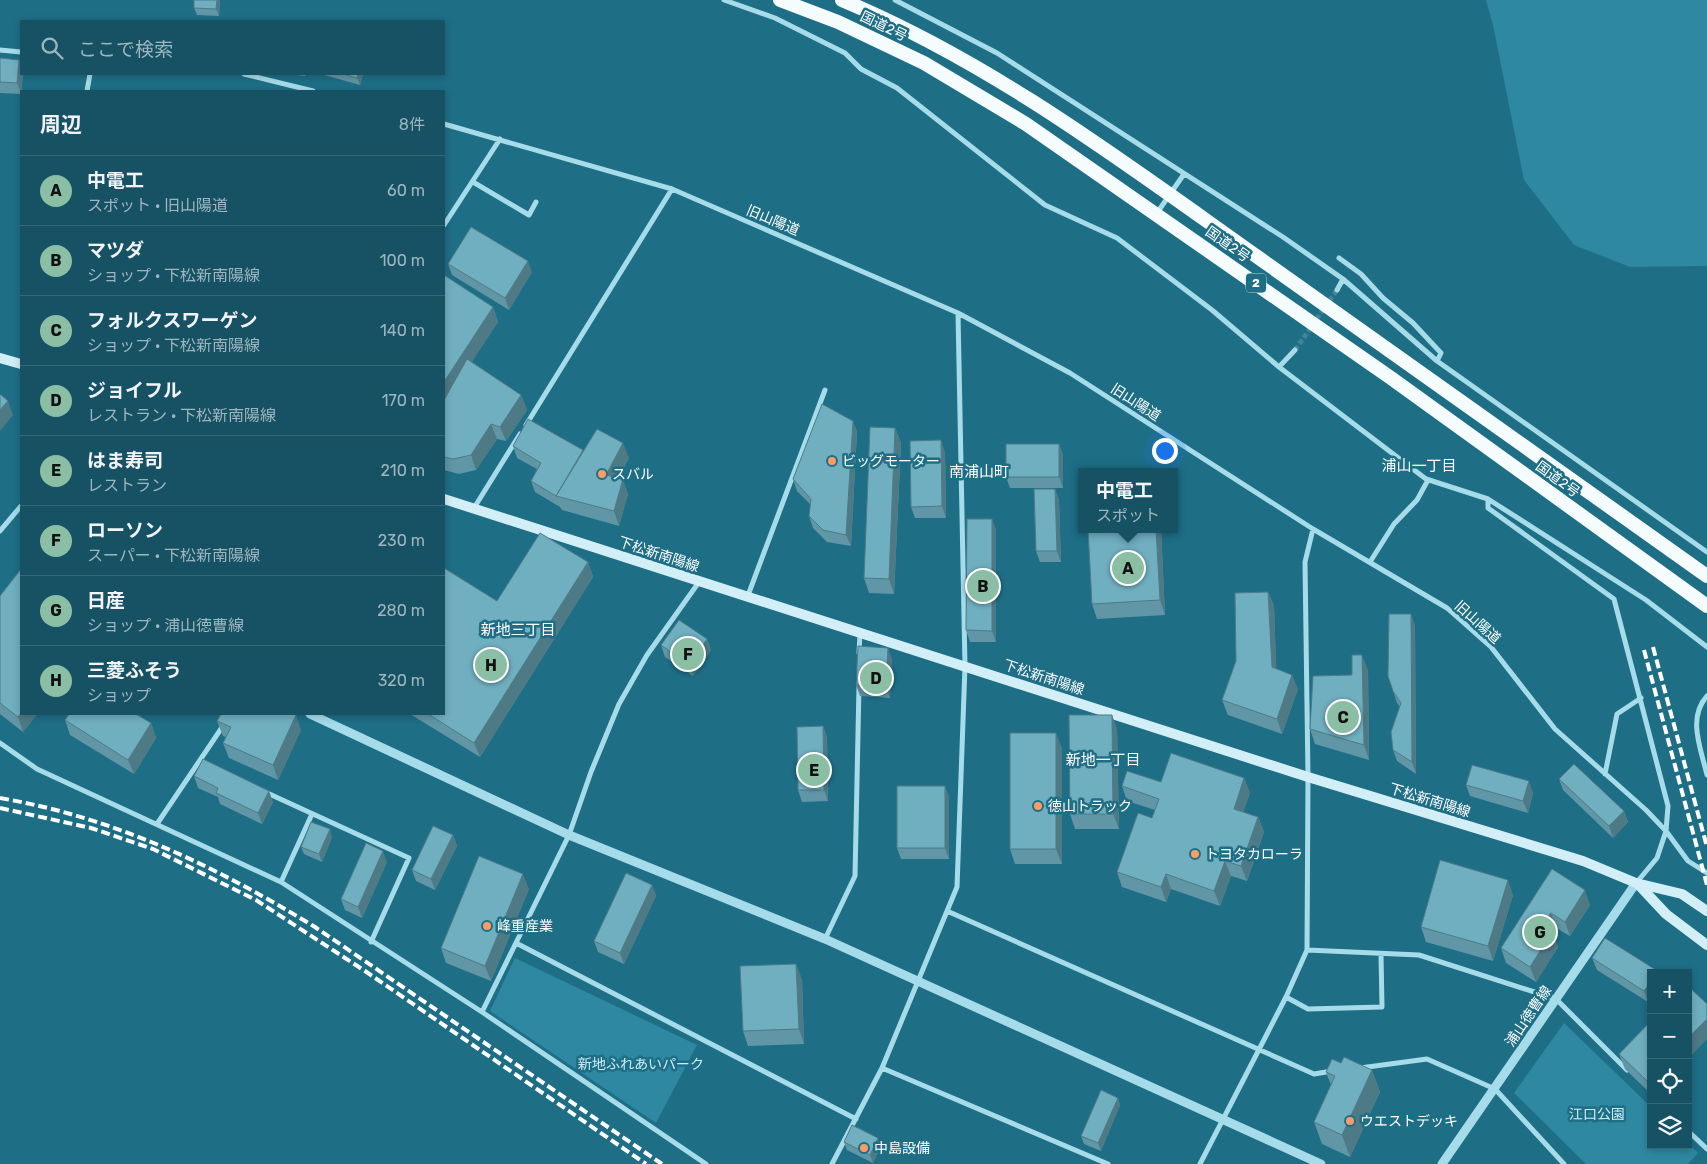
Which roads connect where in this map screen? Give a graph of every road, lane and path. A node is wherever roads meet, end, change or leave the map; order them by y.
1 (724, 0) edge
2 (780, 0) edge
3 (842, 0) edge
4 (895, 0) edge
5 (0, 50) edge
6 (20, 52) edge
7 (90, 75) edge
8 (248, 75) edge
9 (87, 90) edge
10 (309, 90) edge
11 (445, 124) edge
12 (500, 139) junction
13 (1184, 174) junction
14 (473, 182) junction
15 (672, 189) junction
16 (1169, 194) junction
17 (536, 202) dead end
18 (1157, 214) junction
19 (445, 224) edge
20 (1339, 258) dead end
21 (1343, 279) junction
22 (1337, 290) tunnel mouth
23 (958, 313) junction
24 (1295, 350) tunnel mouth
25 (0, 358) edge
26 (1437, 361) junction
27 (20, 364) edge
28 (1279, 367) junction
29 (824, 390) dead end
30 (1428, 480) junction
31 (445, 499) edge
32 (1488, 499) junction
33 (20, 507) edge
34 (474, 508) junction
35 (1313, 529) junction
36 (0, 531) edge
37 (1707, 552) edge
38 (1370, 562) junction
39 (1707, 576) edge
40 (699, 582) junction
41 (747, 598) junction
42 (1707, 606) edge
43 (860, 633) junction
44 (1707, 647) edge
45 (859, 662) edge
46 (965, 666) junction
47 (859, 682) edge
48 (1707, 696) edge
49 (1641, 698) junction
50 (230, 715) edge
51 (312, 715) edge
52 (0, 744) edge
53 (198, 761) junction
54 (207, 765) edge
55 (1604, 774) junction
56 (1707, 775) edge
57 (1308, 777) junction
58 (260, 790) edge
59 (312, 814) junction
60 (157, 824) junction
61 (1666, 831) junction
62 (569, 835) junction
63 (1707, 873) edge
64 (281, 882) junction
65 (1636, 882) junction
66 (947, 911) junction
67 (1707, 911) edge
68 (824, 939) junction
69 (371, 942) junction
70 (516, 943) junction
71 (1707, 945) edge
72 (1307, 950) junction
73 (1381, 954) junction
74 (918, 981) junction
75 (1286, 997) junction
76 (1556, 999) junction
77 (482, 1012) junction
78 (1259, 1048) junction
79 (882, 1068) junction
80 (1351, 1069) edge
81 (1342, 1070) edge
82 (1630, 1073) edge
83 (1495, 1089) junction
84 (1222, 1119) junction
85 (856, 1120) junction
86 (1692, 1134) edge
87 (1707, 1149) edge
88 (833, 1162) edge
89 (706, 1164) edge
90 (841, 1164) edge
91 (1108, 1164) edge
92 (1200, 1164) edge
93 (1321, 1164) edge
94 (1442, 1164) edge
95 (1564, 1164) edge

1 - 28 street
2 - 18 highway, 国道2号 / 2
3 - 16 highway, 国道2号 / 2
4 - 13 street
5 - 6 street
7 - 9 street
8 - 10 street
11 - 12 street, 旧山陽道
12 - 14 street
12 - 15 street, 旧山陽道
13 - 16 street
13 - 21 street
14 - 17 street
14 - 19 street
15 - 23 street, 旧山陽道
15 - 34 street
16 - 18 street
16 - 39 highway, 国道2号 / 2
18 - 42 highway, 国道2号 / 2
20 - 26 street
21 - 22 street
21 - 26 street
23 - 35 street, 旧山陽道
23 - 46 street
24 - 28 street
25 - 27 main road
26 - 37 street
28 - 30 street
29 - 41 street
30 - 32 street
30 - 38 street
31 - 34 main road, 下松新南陽線
32 - 44 street
32 - 49 street
33 - 36 street
34 - 40 main road, 下松新南陽線
35 - 38 street, 旧山陽道
35 - 57 street
38 - 55 street, 旧山陽道
40 - 41 main road, 下松新南陽線
40 - 62 street
41 - 43 main road, 下松新南陽線
43 - 45 street
43 - 46 main road, 下松新南陽線
46 - 57 main road, 下松新南陽線
46 - 66 street
47 - 68 street
48 - 56 street
49 - 55 street
49 - 61 street
50 - 53 street
51 - 62 street
52 - 60 street
53 - 54 street
53 - 60 street
55 - 61 street, 旧山陽道
57 - 65 main road, 下松新南陽線
57 - 72 street
58 - 59 street
59 - 64 street
59 - 69 street
60 - 64 street
61 - 63 street, 旧山陽道
61 - 65 street
62 - 68 street
62 - 70 street
64 - 69 street
65 - 67 main road, 下松新南陽線
65 - 71 main road, 下松新南陽線
65 - 76 street, 浦山徳曹線
66 - 74 street
66 - 78 street
68 - 74 street
69 - 77 street
70 - 77 street
70 - 85 street
72 - 73 street
72 - 75 street
73 - 75 street
73 - 76 street
74 - 79 street
74 - 84 street
75 - 78 street
76 - 82 street
76 - 83 street, 浦山徳曹線
77 - 89 street
78 - 81 street
78 - 84 street
79 - 85 street
79 - 91 street
80 - 83 street
83 - 94 street, 浦山徳曹線
83 - 95 street
84 - 92 street
84 - 93 street
85 - 88 street
86 - 87 street
88 - 90 street

